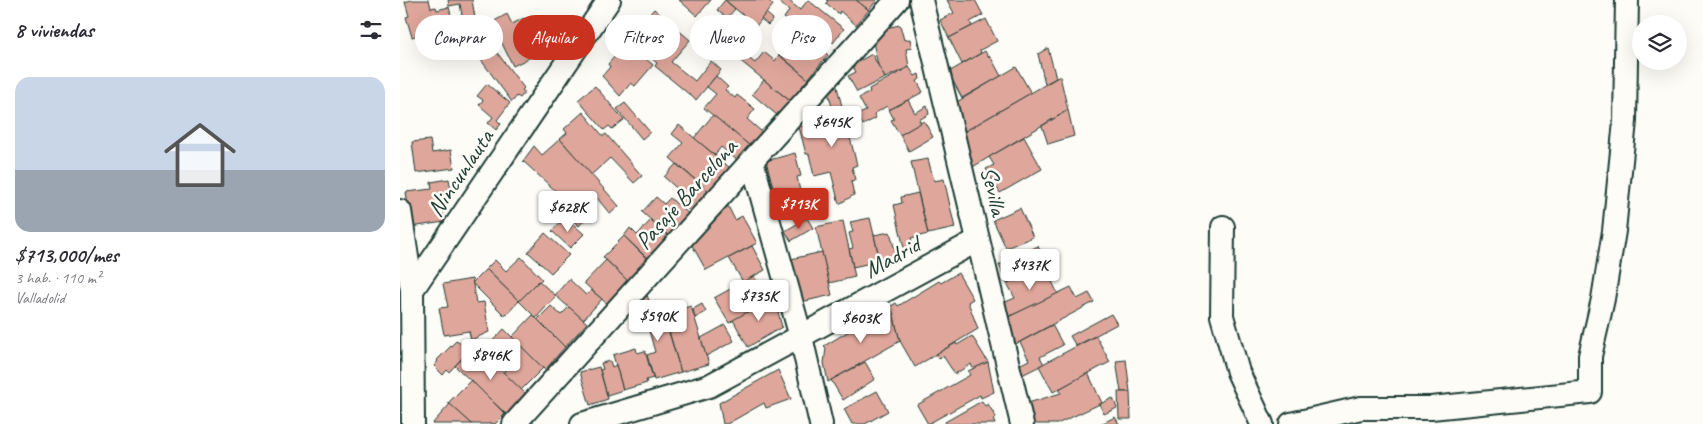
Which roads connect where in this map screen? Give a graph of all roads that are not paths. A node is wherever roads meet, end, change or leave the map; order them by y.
1 (609, 0) edge
2 (897, 0) edge
3 (921, 0) edge
4 (1627, 0) edge
5 (752, 161) junction
6 (400, 211) edge
7 (1223, 227) dead end
8 (978, 240) junction
9 (412, 290) junction
10 (801, 337) junction
11 (413, 424) edge
12 (514, 424) edge
13 (582, 424) edge
14 (822, 424) edge
15 (1022, 424) edge
16 (1262, 424) edge
17 (1292, 424) edge

1 - 9 street, Nincunlauta
2 - 5 street, Pasaje Barcelona
3 - 8 street, Sevilla
4 - 17 street
5 - 10 street
5 - 12 street, Pasaje Barcelona
6 - 9 street
7 - 16 street
8 - 10 street, Madrid
8 - 15 street, Sevilla
9 - 11 street
10 - 13 street, Madrid
10 - 14 street

